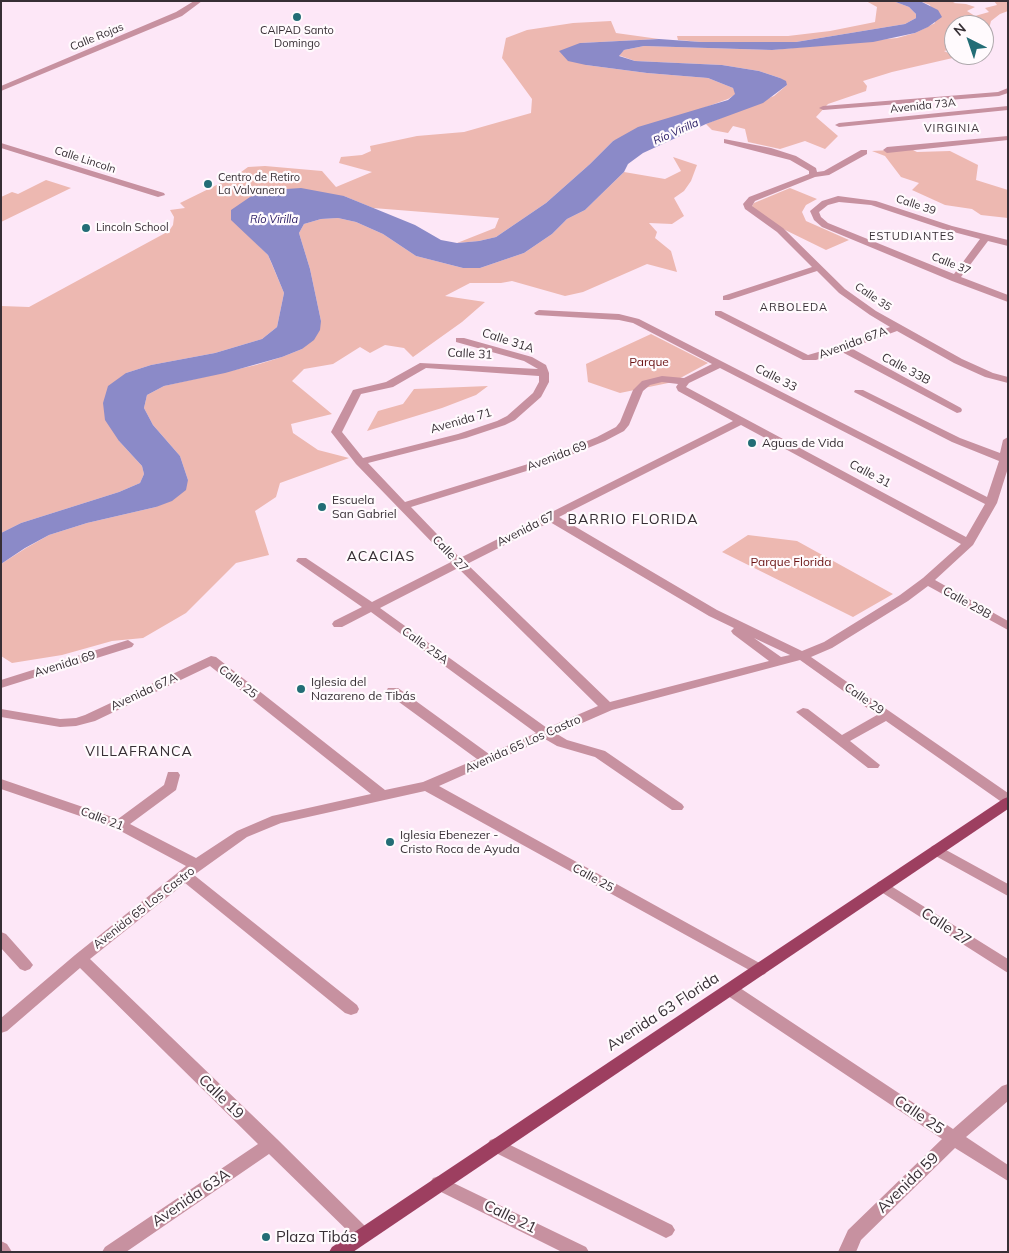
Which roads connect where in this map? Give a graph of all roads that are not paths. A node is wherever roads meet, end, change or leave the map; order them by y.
1 (199, 1) edge
2 (1, 89) edge
3 (1008, 90) edge
4 (823, 108) dead end
5 (1008, 108) edge
6 (840, 125) dead end
7 (1008, 138) edge
8 (727, 141) dead end
9 (1, 145) edge
10 (887, 150) dead end
11 (864, 152) dead end
12 (813, 175) junction
13 (161, 195) dead end
14 (818, 206) joint
15 (985, 238) junction
16 (1008, 243) edge
17 (818, 268) junction
18 (955, 279) junction
19 (726, 298) dead end
20 (1008, 299) edge
21 (539, 313) dead end
22 (718, 313) dead end
23 (898, 327) junction
24 (460, 340) dead end
25 (842, 348) junction
26 (721, 364) junction
27 (544, 373) junction
28 (1008, 380) edge
29 (683, 384) junction
30 (364, 389) joint
31 (859, 392) dead end
32 (957, 410) dead end
33 (741, 421) junction
34 (1008, 440) edge
35 (1006, 459) junction
36 (360, 462) junction
37 (1004, 477) edge
38 (991, 503) junction
39 (404, 506) junction
40 (551, 517) junction
41 (969, 543) junction
42 (302, 561) dead end
43 (459, 563) junction
44 (927, 581) junction
45 (372, 607) junction
46 (713, 613) junction
47 (338, 624) dead end
48 (1008, 626) edge
49 (128, 644) dead end
50 (802, 656) junction
51 (211, 660) joint
52 (779, 662) junction
53 (1, 684) edge
54 (393, 691) dead end
55 (607, 707) junction
56 (1, 712) edge
57 (803, 712) dead end
58 (887, 715) junction
59 (546, 734) junction
60 (842, 740) junction
61 (488, 760) junction
62 (873, 765) dead end
63 (173, 775) dead end
64 (1, 784) edge
65 (427, 786) junction
66 (383, 796) junction
67 (1008, 801) edge
68 (677, 807) dead end
69 (120, 825) junction
70 (937, 850) junction
71 (197, 865) junction
72 (186, 876) junction
73 (884, 886) junction
74 (1008, 892) edge
75 (1, 938) edge
76 (80, 959) junction
77 (25, 965) dead end
78 (1008, 967) edge
79 (760, 970) junction
80 (731, 990) junction
81 (351, 1009) dead end
82 (1, 1027) edge
83 (1008, 1091) edge
84 (954, 1138) junction
85 (271, 1144) junction
86 (496, 1145) junction
87 (1008, 1174) edge
88 (439, 1183) junction
89 (666, 1230) dead end
90 (362, 1234) junction
91 (851, 1244) edge
92 (111, 1252) edge
93 (338, 1252) edge
94 (580, 1252) edge
95 (837, 1252) edge

1 - 2 street, Calle Rojas
3 - 4 street
5 - 6 street, Avenida 73A
7 - 10 street
8 - 12 street
9 - 13 street, Calle Lincoln
11 - 12 street
12 - 17 street, Calle 35
14 - 15 street, Calle 39
14 - 18 street, Calle 37
15 - 16 street, Calle 39
15 - 18 street
17 - 19 street
17 - 23 street, Calle 35
18 - 20 street, Calle 37
21 - 26 street, Calle 33
22 - 25 street, Avenida 67A
23 - 25 street, Avenida 67A
23 - 28 street, Calle 35
24 - 27 street, Calle 31A
25 - 32 street, Calle 33B
26 - 29 street, Avenida 69
26 - 38 street, Calle 33
27 - 30 street, Calle 31
27 - 36 street, Avenida 71
29 - 33 street, Calle 31
29 - 39 street, Avenida 69
30 - 36 street, Calle 27
31 - 35 street
33 - 40 street, Avenida 67
33 - 41 street, Calle 31
34 - 35 street, Avenida 65 Los Castro
35 - 37 street, Avenida 65 Los Castro
36 - 39 street, Calle 27
37 - 38 street, Avenida 65 Los Castro
38 - 41 street, Avenida 65 Los Castro
39 - 43 street, Calle 27
40 - 43 street, Avenida 67
40 - 46 street, Calle 29
41 - 44 street, Avenida 65 Los Castro
42 - 45 street, Calle 25A
43 - 45 street, Avenida 67
43 - 55 street, Calle 27
44 - 48 street, Calle 29B
44 - 50 street, Avenida 65 Los Castro
45 - 47 street, Avenida 67
45 - 59 street, Calle 25A
46 - 50 street, Calle 29
46 - 52 street, Calle 29
49 - 53 street, Avenida 69
50 - 52 street, Avenida 65 Los Castro
50 - 58 street, Calle 29
51 - 56 street, Avenida 67A
51 - 66 street, Calle 25
52 - 55 street, Avenida 65 Los Castro
54 - 61 street
55 - 59 street, Avenida 65 Los Castro
57 - 60 street
58 - 60 street
58 - 67 street, Calle 29
59 - 61 street, Avenida 65 Los Castro
59 - 68 street, Calle 25A
60 - 62 street
61 - 65 street, Avenida 65 Los Castro
63 - 69 street
64 - 69 street, Calle 21
65 - 66 street, Avenida 65 Los Castro
65 - 79 street, Calle 25
66 - 71 street, Avenida 65 Los Castro
67 - 70 main road, Avenida 63 Florida
69 - 71 street, Calle 21
70 - 73 main road, Avenida 63 Florida
70 - 74 street
71 - 72 street, Avenida 65 Los Castro
72 - 76 street, Avenida 65 Los Castro
72 - 81 street
73 - 78 street, Calle 27
73 - 79 main road, Avenida 63 Florida
75 - 77 street
76 - 82 street, Avenida 65 Los Castro
76 - 85 street, Calle 19
79 - 80 main road, Avenida 63 Florida
80 - 84 street, Calle 25
80 - 86 main road, Avenida 63 Florida
83 - 84 street, Avenida 59
84 - 87 street, Calle 25
84 - 91 street, Avenida 59
85 - 90 street, Calle 19
85 - 92 street, Avenida 63A
86 - 88 main road, Avenida 63 Florida
86 - 89 street
88 - 90 main road, Avenida 63 Florida
88 - 94 street, Calle 21
90 - 93 main road, Avenida 63 Florida
91 - 95 street, Avenida 59

